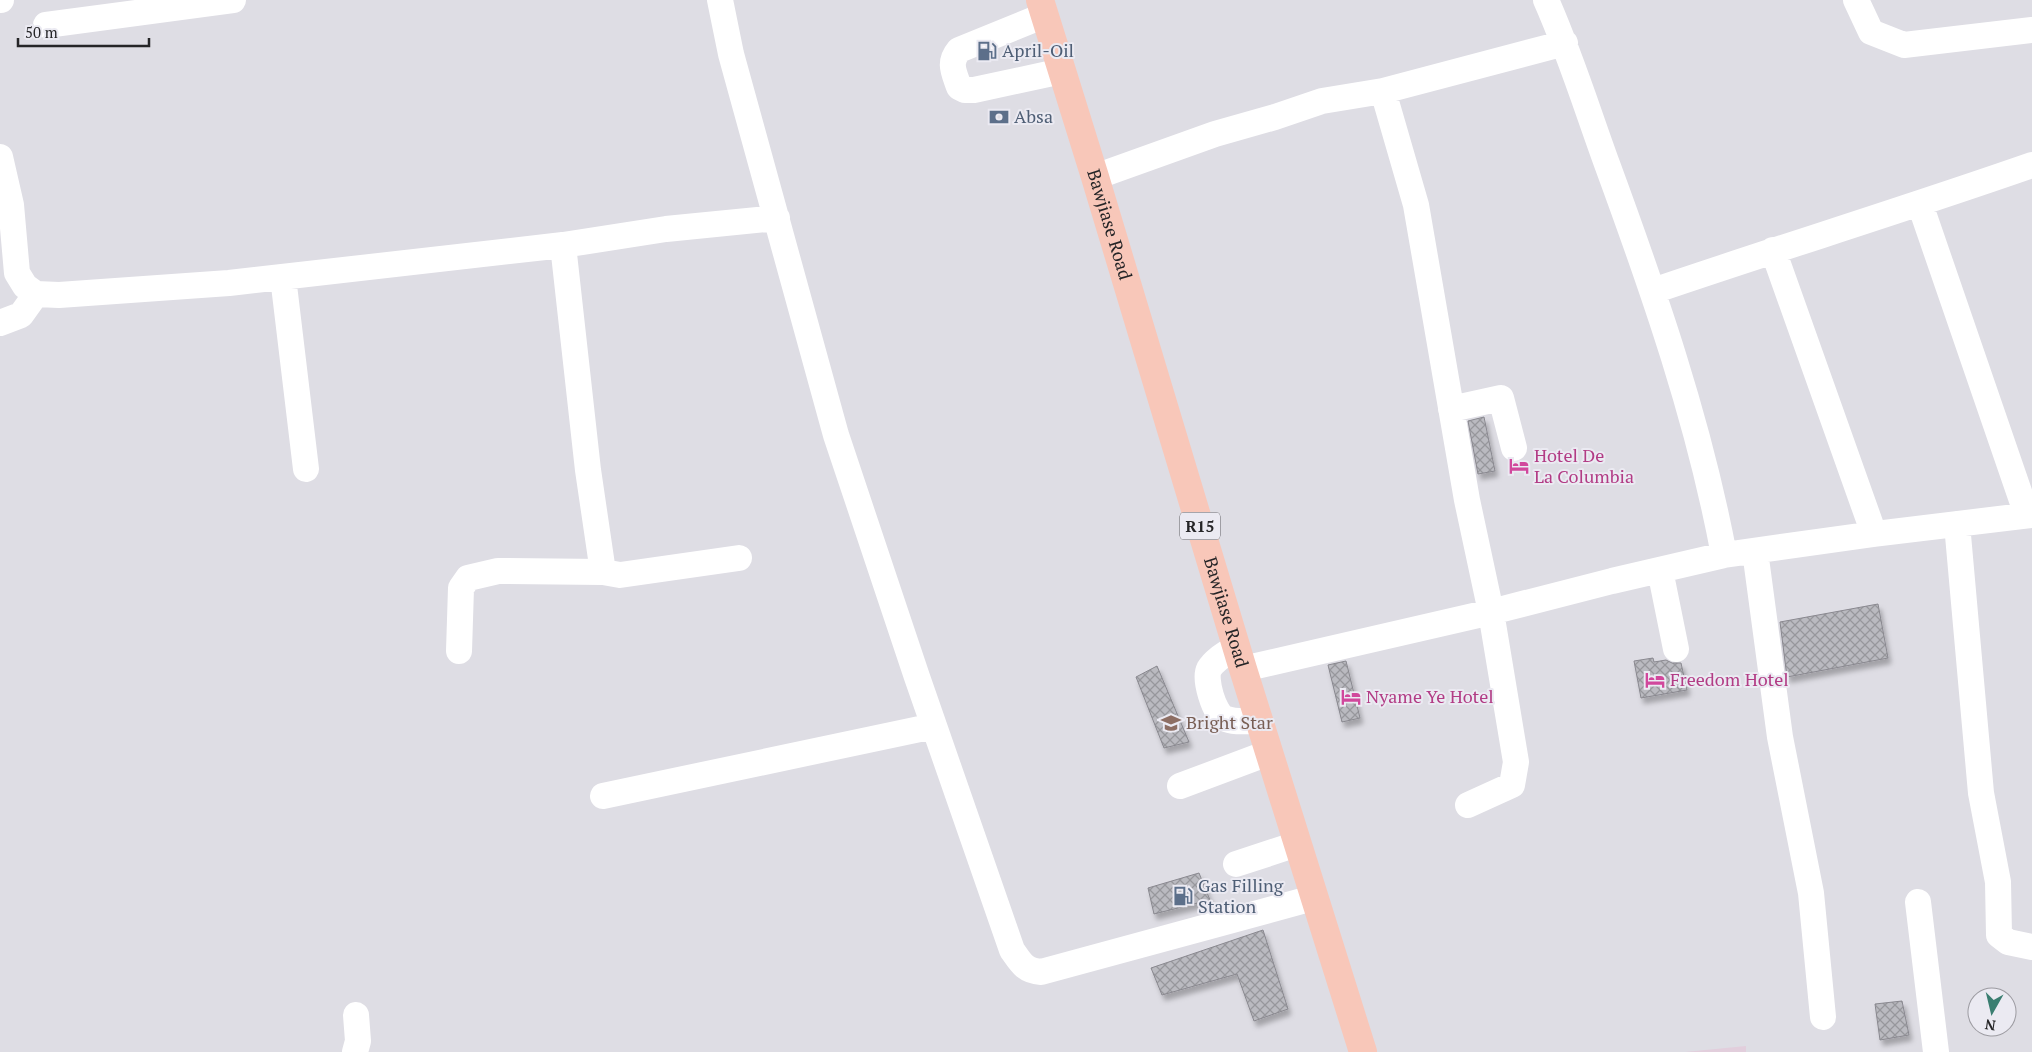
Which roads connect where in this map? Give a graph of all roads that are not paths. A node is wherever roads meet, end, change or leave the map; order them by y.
1 (233, 0) edge
2 (720, 0) edge
3 (1546, 0) edge
4 (1856, 0) edge
5 (1042, 8) edge
6 (46, 25) dead end
7 (2032, 30) edge
8 (1565, 42) junction
9 (1062, 71) junction
10 (1383, 91) junction
11 (0, 157) edge
12 (2032, 165) edge
13 (1095, 177) junction
14 (1920, 204) junction
15 (777, 218) junction
16 (563, 244) junction
17 (1773, 250) junction
18 (283, 277) junction
19 (1653, 291) junction
20 (36, 294) junction
21 (0, 323) edge
22 (1451, 409) junction
23 (1514, 448) dead end
24 (306, 469) dead end
25 (2030, 515) edge
26 (1957, 524) junction
27 (1874, 534) junction
28 (1755, 551) junction
29 (1724, 556) junction
30 (739, 558) dead end
31 (1660, 570) junction
32 (603, 572) junction
33 (1491, 612) junction
34 (1676, 649) dead end
35 (459, 651) dead end
36 (1239, 658) junction
37 (1258, 720) junction
38 (934, 726) junction
39 (1268, 753) junction
40 (1180, 786) dead end
41 (603, 796) dead end
42 (1468, 805) dead end
43 (1297, 844) junction
44 (1236, 864) dead end
45 (1313, 898) junction
46 (1918, 902) dead end
47 (2032, 947) edge
48 (356, 1015) dead end
49 (1823, 1017) dead end
50 (354, 1052) edge
51 (1363, 1052) edge
52 (1936, 1052) edge

1 - 6 street
2 - 15 street
3 - 8 street
4 - 7 street
5 - 9 main road, Bawjiase Road / R15
5 - 9 street
8 - 10 street
8 - 19 street
9 - 13 main road, Bawjiase Road / R15
10 - 13 street
10 - 22 street
11 - 20 street
12 - 14 street
13 - 36 main road, Bawjiase Road / R15
14 - 17 street
14 - 25 street
15 - 16 street
15 - 38 street
16 - 18 street
16 - 32 street
17 - 19 street
17 - 27 street
18 - 20 street
18 - 24 street
19 - 29 street
20 - 21 street
22 - 23 street
22 - 33 street
25 - 26 street
26 - 27 street
26 - 47 street
27 - 28 street
28 - 29 street
28 - 49 street
29 - 31 street
30 - 32 street
31 - 33 street
31 - 34 street
32 - 35 street
33 - 36 street
33 - 42 street
36 - 37 main road, Bawjiase Road / R15
36 - 37 street
37 - 39 main road, Bawjiase Road / R15
38 - 41 street
38 - 45 street
39 - 40 street
39 - 43 main road, Bawjiase Road / R15
43 - 44 street
43 - 45 main road, Bawjiase Road / R15
45 - 51 main road, Bawjiase Road / R15
46 - 52 street
48 - 50 street

